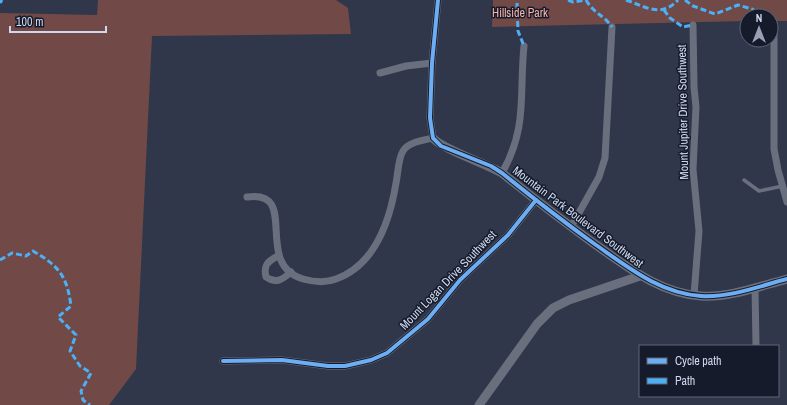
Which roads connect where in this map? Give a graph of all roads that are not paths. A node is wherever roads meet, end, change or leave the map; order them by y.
1 (438, 0) edge
2 (693, 25) dead end
3 (612, 27) dead end
4 (524, 46) dead end
5 (774, 48) edge
6 (432, 63) junction
7 (380, 73) dead end
8 (433, 138) junction
9 (502, 173) junction
10 (744, 180) dead end
11 (782, 186) junction
12 (247, 198) dead end
13 (536, 200) junction
14 (787, 202) edge
15 (571, 227) junction
16 (278, 256) junction
17 (291, 272) junction
18 (640, 276) junction
19 (787, 279) edge
20 (755, 287) junction
21 (694, 295) junction
22 (756, 345) edge
23 (223, 362) dead end
24 (479, 405) edge

1 - 6 street
2 - 21 street, Mount Jupiter Drive Southwest
3 - 15 street
4 - 9 street
5 - 11 street
6 - 7 street
6 - 8 street
8 - 9 street, Mountain Park Boulevard Southwest
8 - 17 street
9 - 13 street, Mountain Park Boulevard Southwest
10 - 11 lane
11 - 14 street
12 - 16 street
13 - 15 street, Mountain Park Boulevard Southwest
13 - 23 street, Mount Logan Drive Southwest
15 - 18 street, Mountain Park Boulevard Southwest
16 - 17 street
16 - 17 street
18 - 21 street, Mountain Park Boulevard Southwest
18 - 24 street
19 - 20 street, Mountain Park Boulevard Southwest
20 - 21 street, Mountain Park Boulevard Southwest
20 - 22 street

